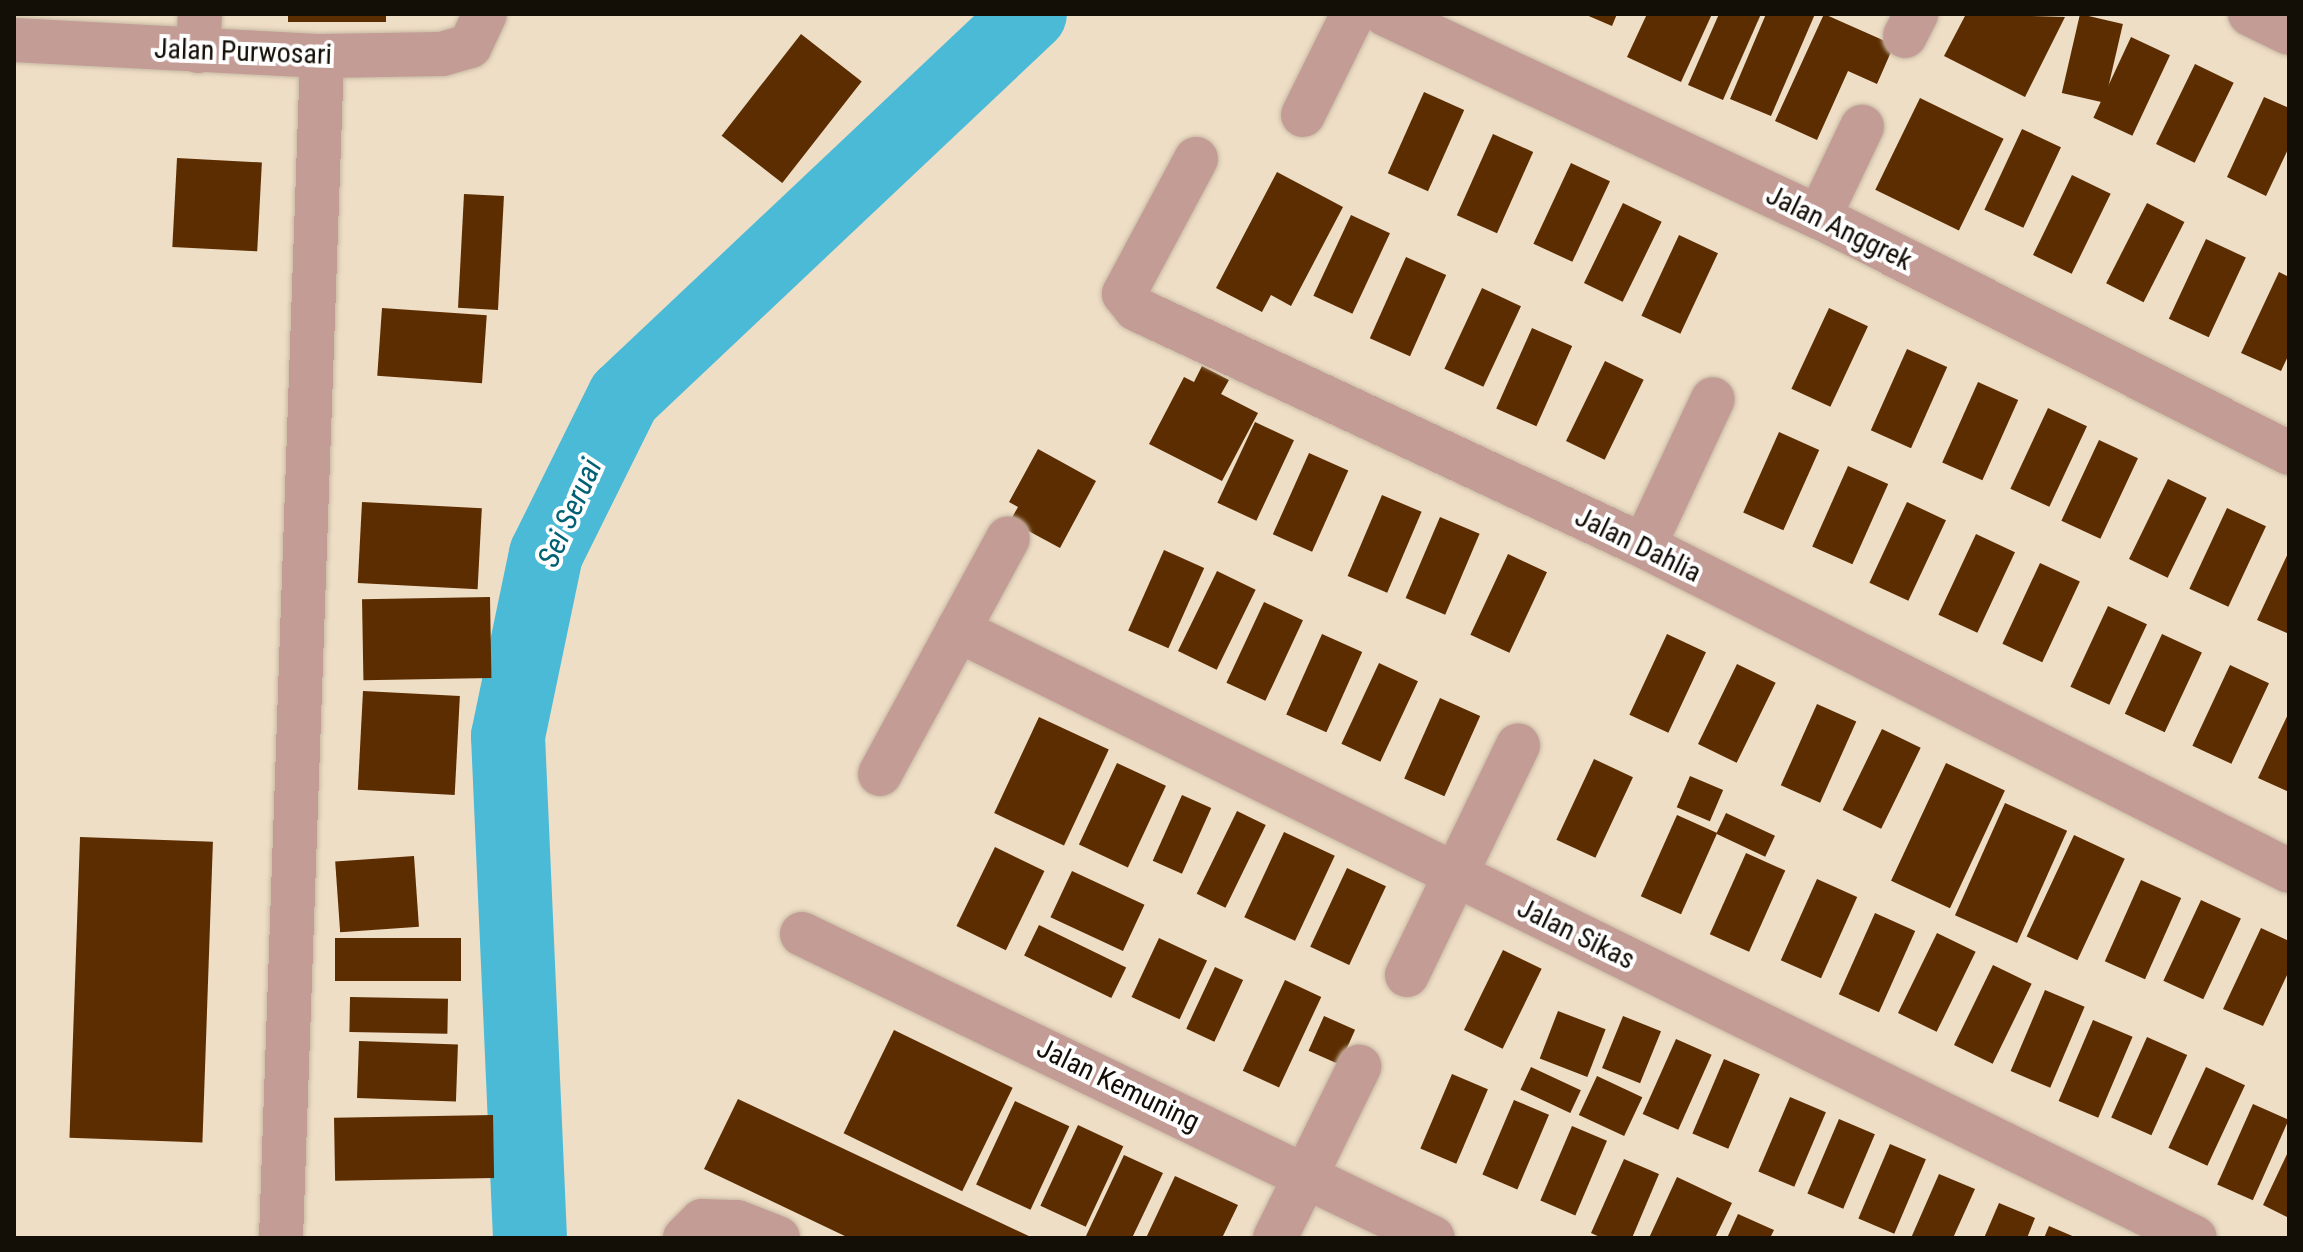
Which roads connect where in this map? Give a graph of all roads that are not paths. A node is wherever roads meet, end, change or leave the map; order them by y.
1 (1353, 14) edge
2 (1385, 14) edge
3 (2250, 14) edge
4 (93, 29) edge
5 (477, 30) edge
6 (199, 32) edge
7 (2289, 33) edge
8 (14, 40) edge
9 (322, 56) junction
10 (1303, 115) dead end
11 (1862, 127) dead end
12 (1196, 159) dead end
13 (1819, 217) junction
14 (1713, 399) dead end
15 (2289, 453) edge
16 (1008, 538) dead end
17 (1644, 546) junction
18 (958, 630) junction
19 (1518, 745) dead end
20 (880, 774) dead end
21 (2289, 871) edge
22 (1457, 876) junction
23 (802, 934) dead end
24 (1407, 975) dead end
25 (1359, 1067) dead end
26 (1305, 1174) junction
27 (693, 1230) edge
28 (281, 1238) edge
29 (778, 1238) edge
30 (1275, 1238) edge
31 (1433, 1238) edge
32 (2195, 1238) edge

1 - 10 street
2 - 13 street, Jalan Anggrek
3 - 7 street
4 - 6 street, Jalan Purwosari
4 - 8 street, Jalan Purwosari
5 - 9 street, Jalan Purwosari
6 - 9 street, Jalan Purwosari
9 - 28 street
11 - 13 street
12 - 17 street, Jalan Dahlia
13 - 15 street, Jalan Anggrek
14 - 17 street
16 - 18 street
17 - 21 street, Jalan Dahlia
18 - 20 street
18 - 22 street, Jalan Sikas
19 - 22 street
22 - 24 street
22 - 32 street, Jalan Sikas
23 - 26 street, Jalan Kemuning
25 - 26 street
26 - 30 street
26 - 31 street, Jalan Kemuning
27 - 29 street

